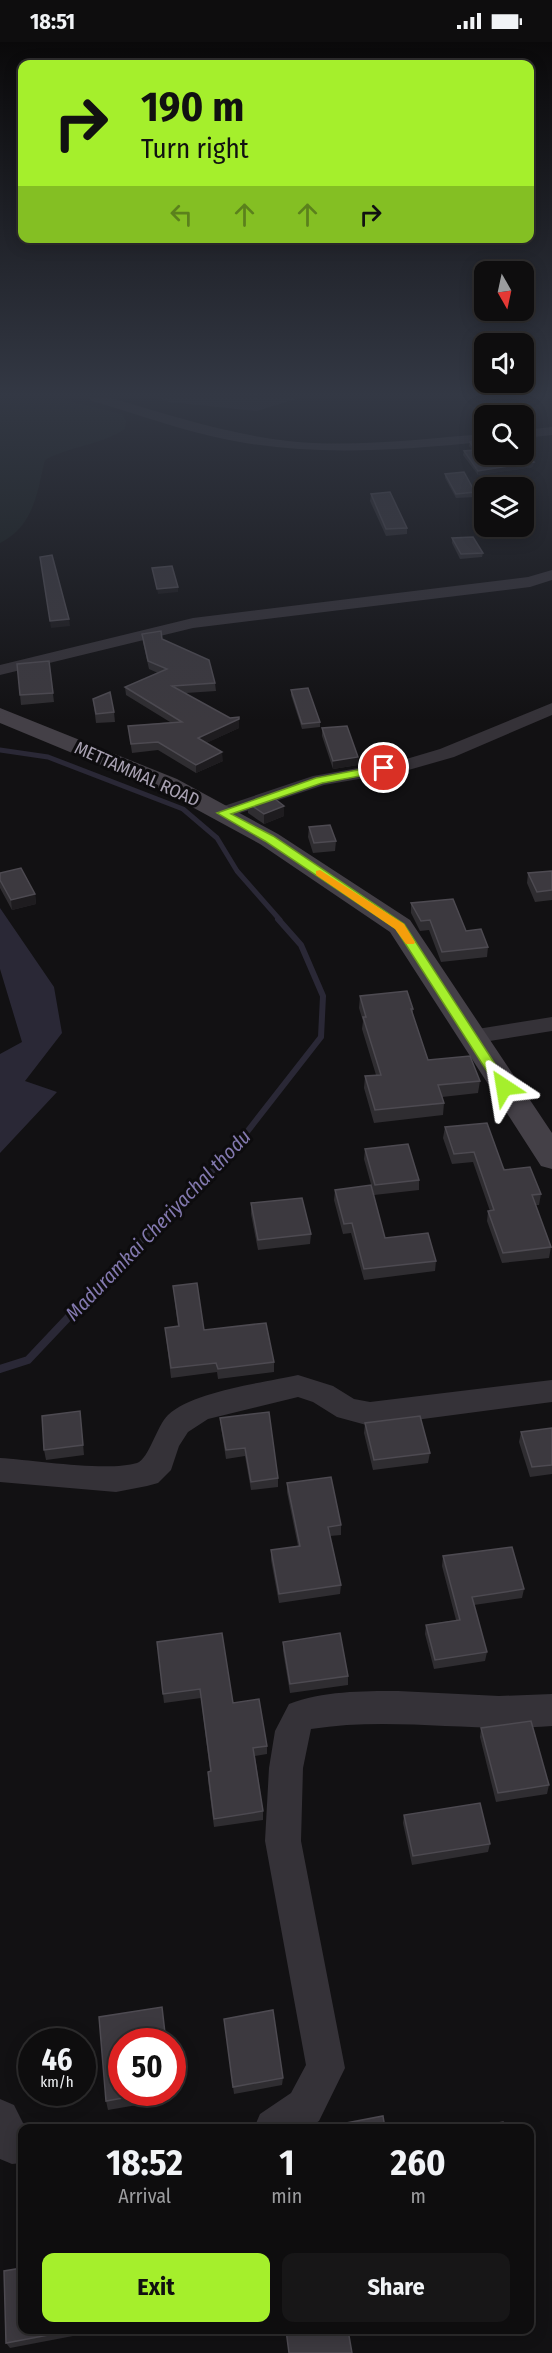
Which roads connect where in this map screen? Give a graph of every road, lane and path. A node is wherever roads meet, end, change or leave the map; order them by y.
1 (544, 578) edge
2 (552, 590) edge
3 (0, 670) edge
4 (552, 708) edge
5 (0, 715) edge
6 (222, 813) junction
7 (552, 1024) edge
8 (471, 1037) junction
9 (552, 1158) edge
10 (552, 1391) edge
11 (0, 1470) edge
12 (552, 1710) edge
13 (0, 2119) edge
14 (280, 2124) edge
15 (18, 2143) edge

1 - 2 street
1 - 3 street
4 - 6 street
5 - 6 main road, METTAMMAL ROAD
6 - 8 main road, METTAMMAL ROAD
7 - 8 street
8 - 9 main road, METTAMMAL ROAD
10 - 11 street
12 - 14 street
13 - 15 street

